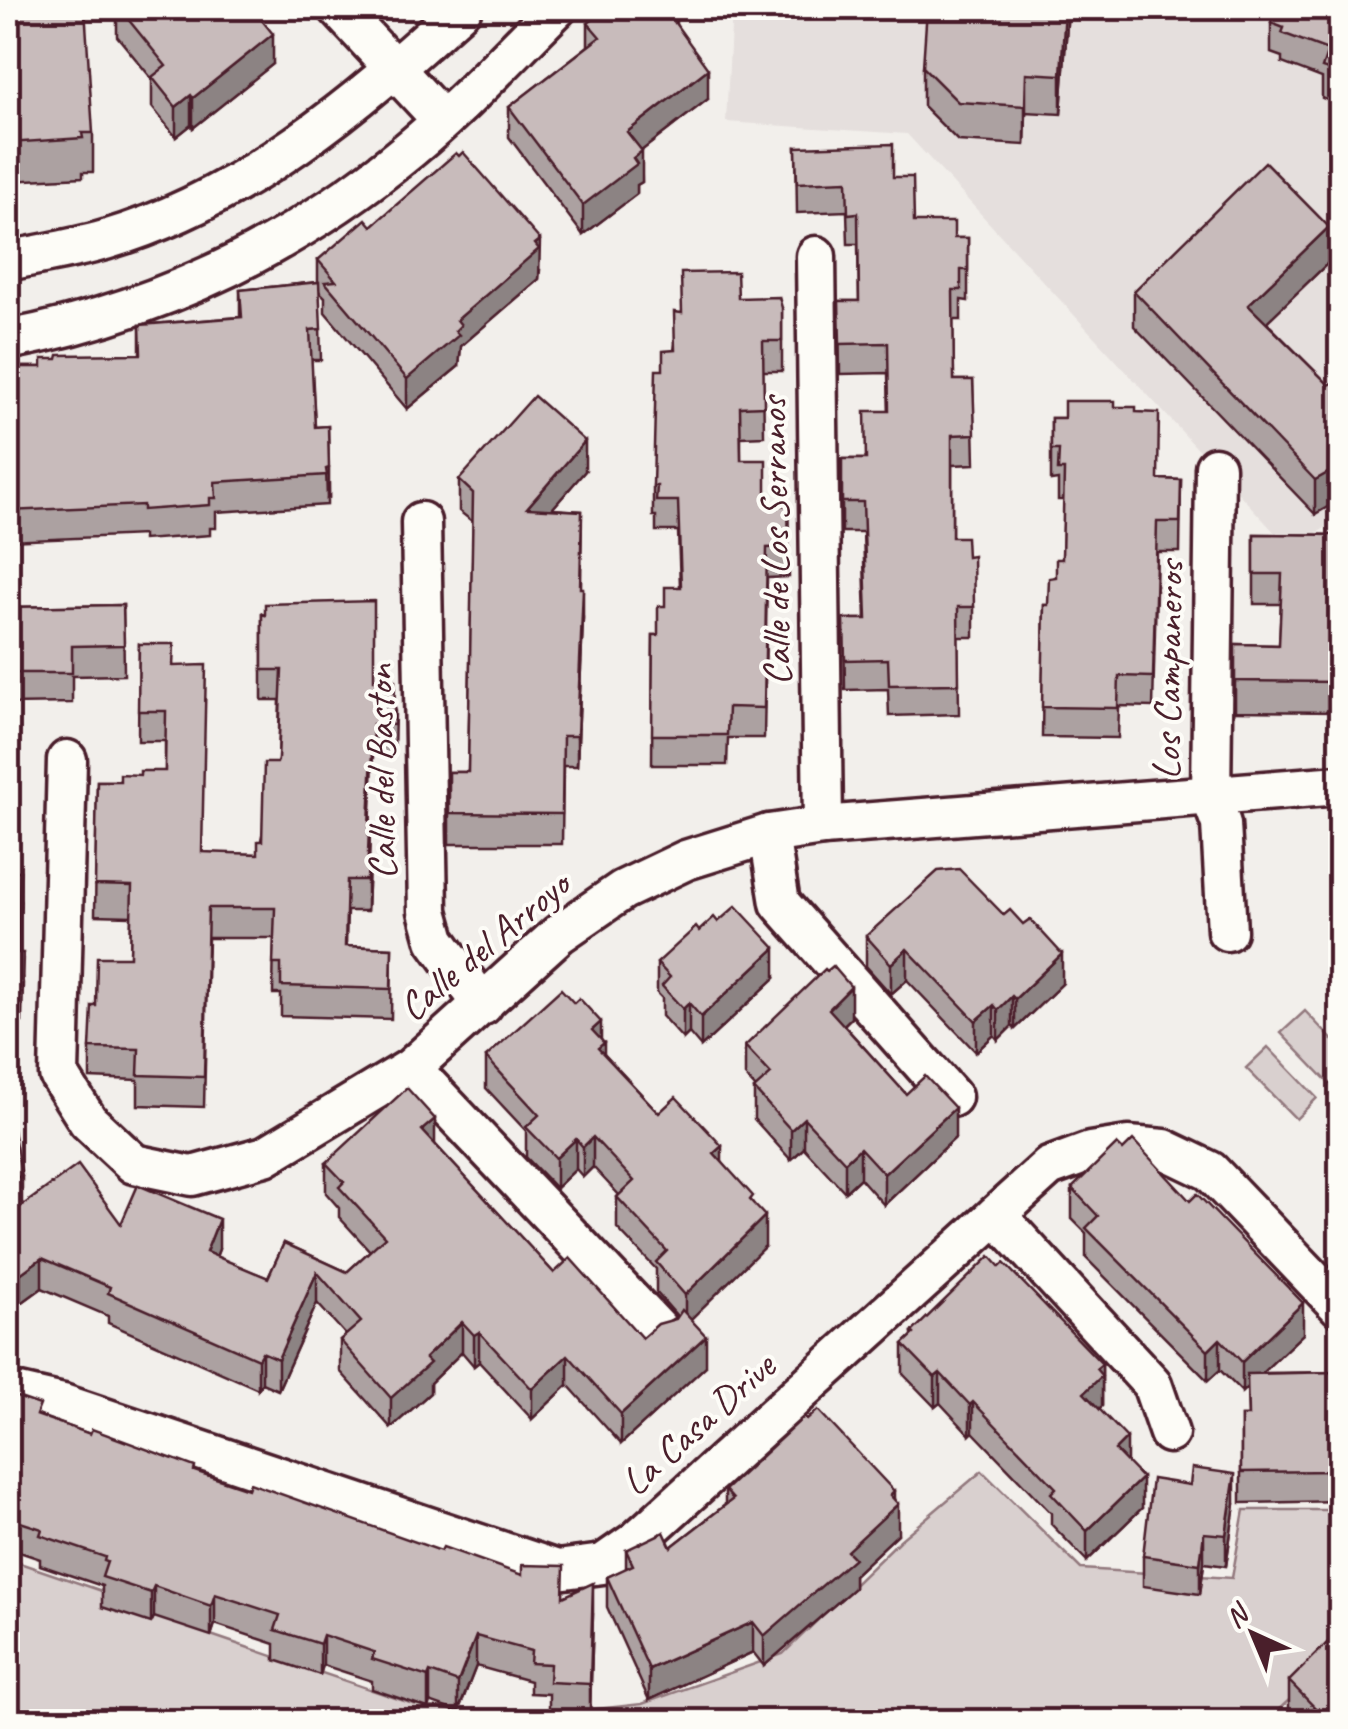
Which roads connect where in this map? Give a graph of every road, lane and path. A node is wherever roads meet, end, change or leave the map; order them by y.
1 (338, 8) edge
2 (462, 8) edge
3 (557, 8) edge
4 (396, 69) junction
5 (442, 120) junction
6 (816, 256) dead end
7 (8, 261) edge
8 (8, 340) edge
9 (1216, 467) dead end
10 (421, 522) dead end
11 (67, 760) dead end
12 (1340, 785) edge
13 (1211, 798) junction
14 (823, 826) junction
15 (769, 834) junction
16 (1227, 931) dead end
17 (483, 1004) junction
18 (411, 1068) junction
19 (952, 1097) dead end
20 (996, 1216) junction
21 (1340, 1306) edge
22 (660, 1332) edge
23 (8, 1395) edge
24 (1169, 1433) dead end

1 - 4 street
2 - 4 street
3 - 5 street
4 - 5 street
4 - 7 street
5 - 8 street
6 - 14 street, Calle de Los Serranos
9 - 13 street, Los Campaneros
10 - 17 street, Calle del Baston
11 - 18 street, Calle del Arroyo
12 - 13 street, Calle del Arroyo
13 - 14 street, Calle del Arroyo
13 - 16 street, Los Campaneros
14 - 15 street, Calle del Arroyo
15 - 17 street, Calle del Arroyo
15 - 19 street
17 - 18 street, Calle del Arroyo
18 - 22 street
20 - 21 street, La Casa Drive
20 - 23 street, La Casa Drive
20 - 24 street

